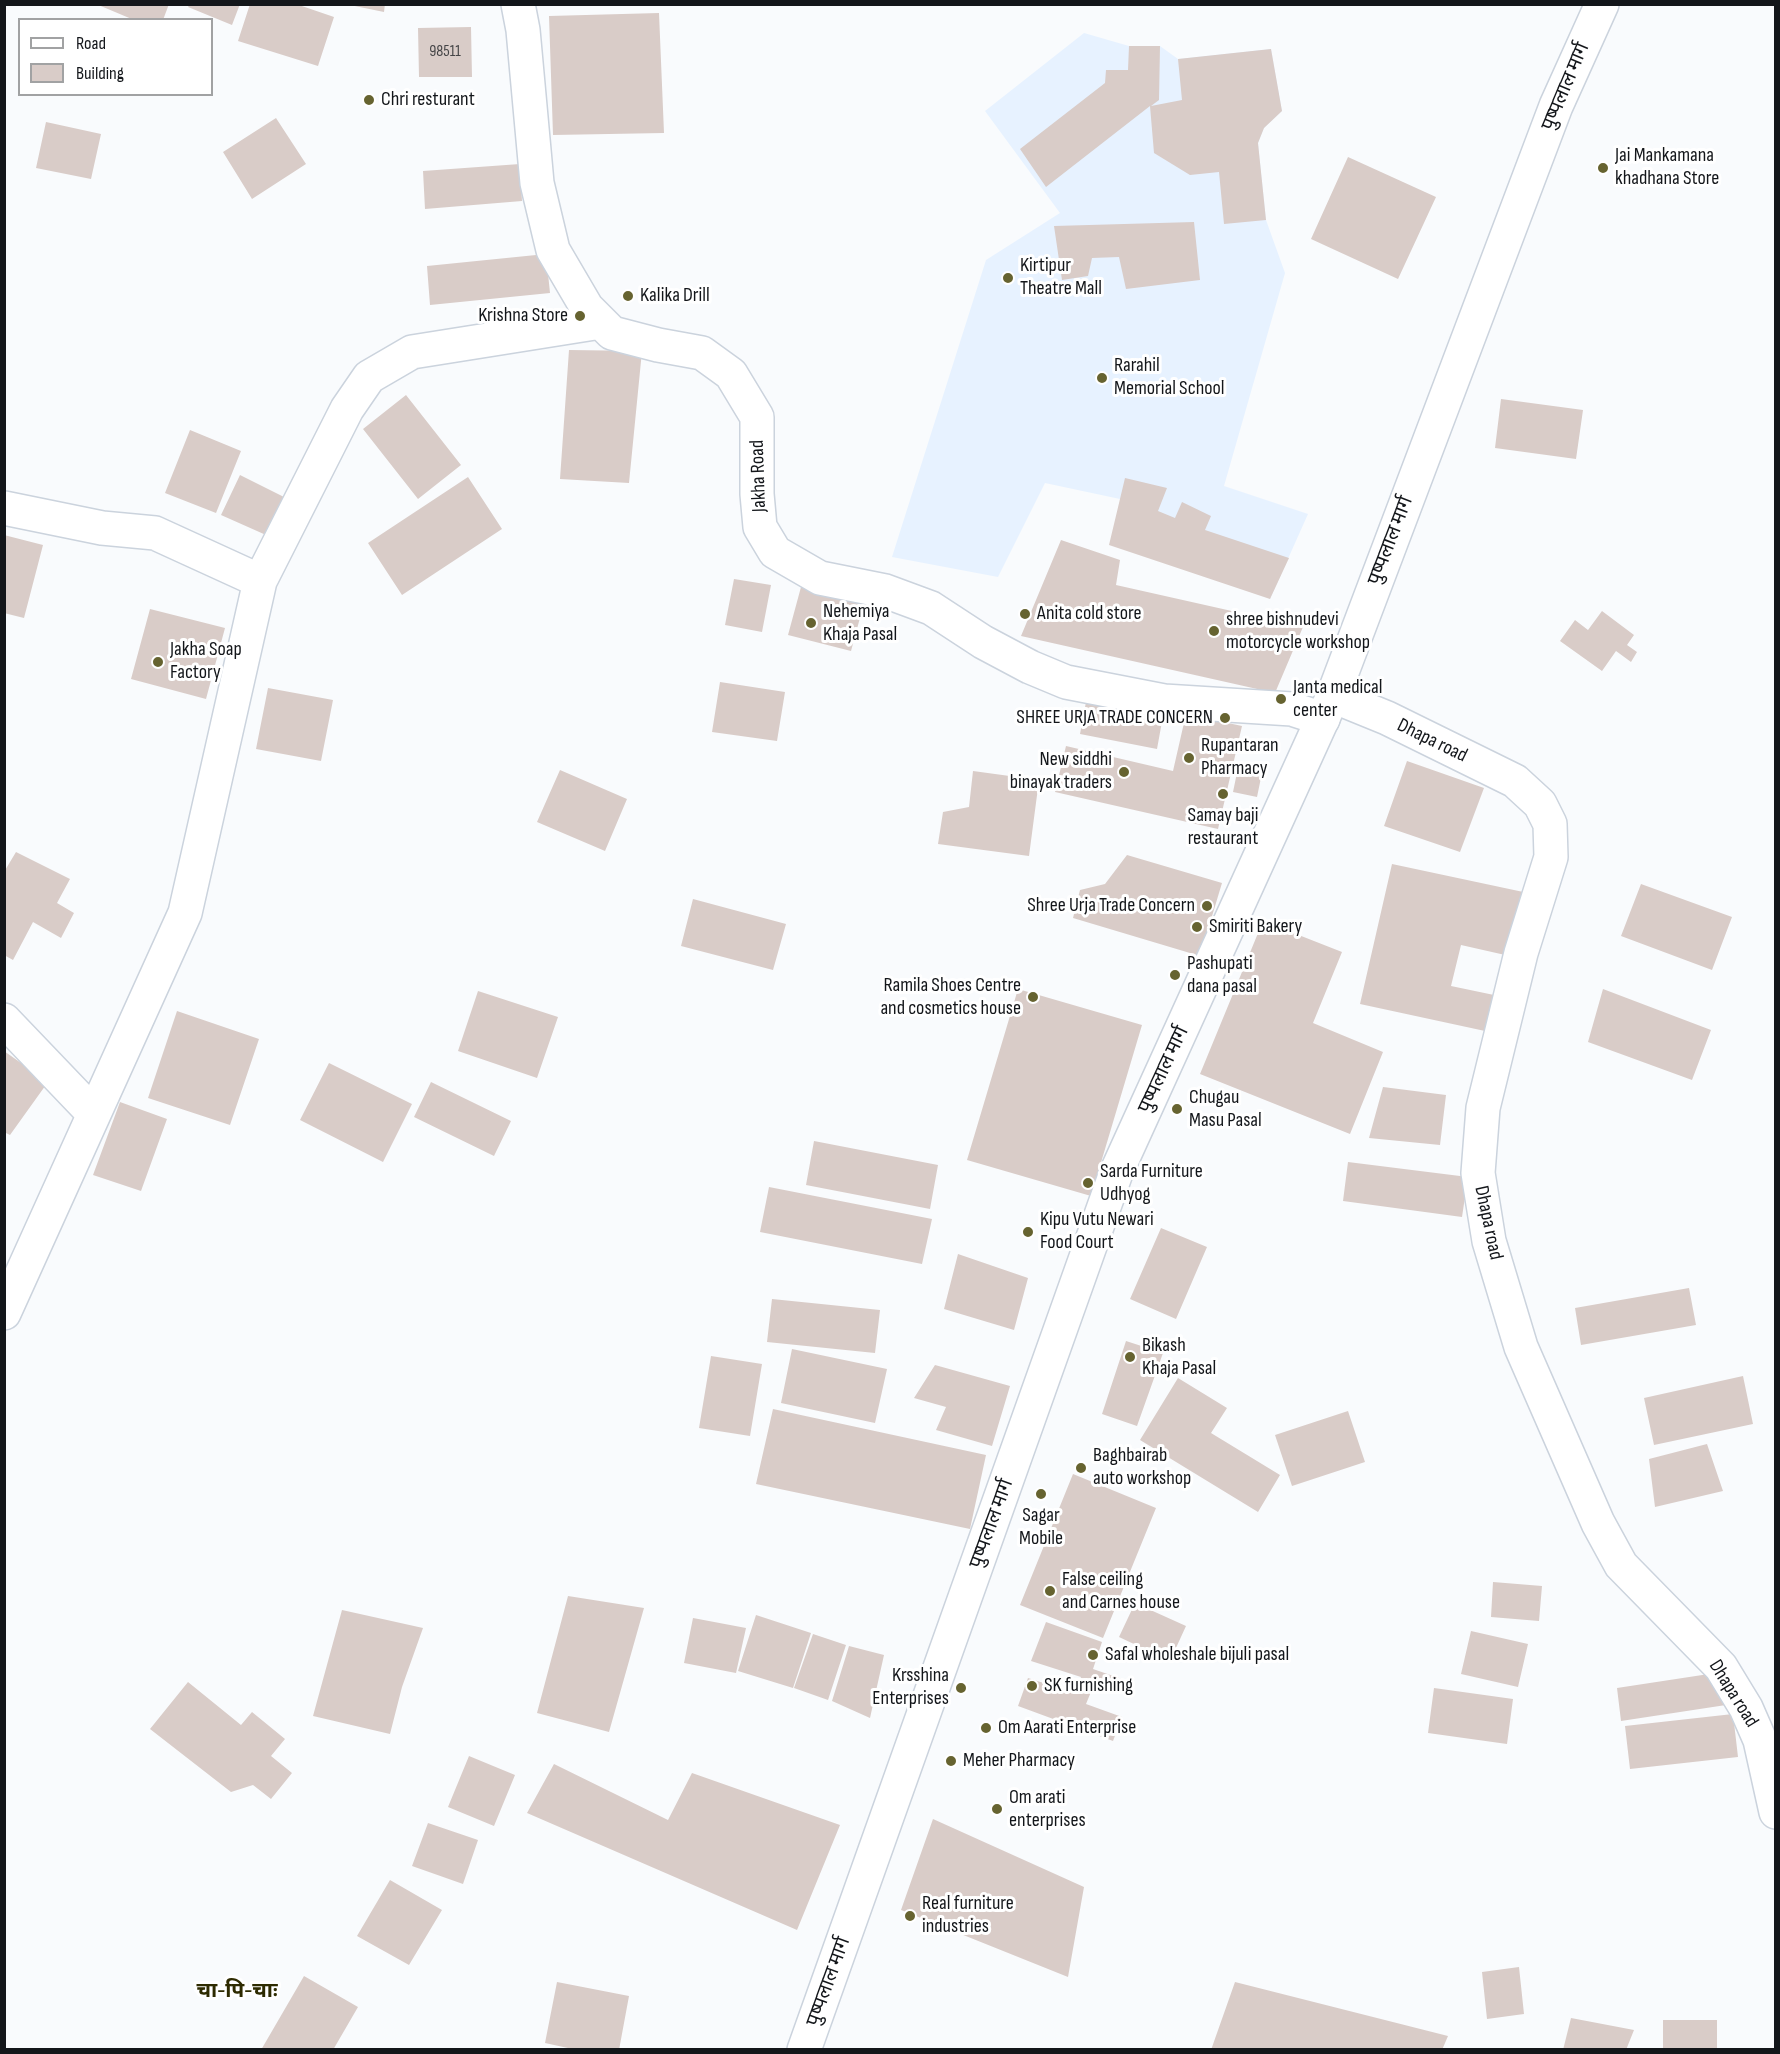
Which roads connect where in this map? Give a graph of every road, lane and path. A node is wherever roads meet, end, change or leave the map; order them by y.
1 (518, 4) edge
2 (1602, 4) edge
3 (601, 322) junction
4 (4, 508) edge
5 (260, 581) junction
6 (1328, 707) junction
7 (4, 1020) edge
8 (94, 1114) junction
9 (4, 1313) edge
10 (1776, 1812) edge
11 (804, 2049) edge

1 - 3 street, Jakha Road
2 - 6 street, पुष्पलाल मार्ग
3 - 5 street
3 - 6 street, Jakha Road
4 - 5 street
5 - 8 street
6 - 10 street, Dhapa road
6 - 11 street, पुष्पलाल मार्ग
7 - 8 street
8 - 9 street

